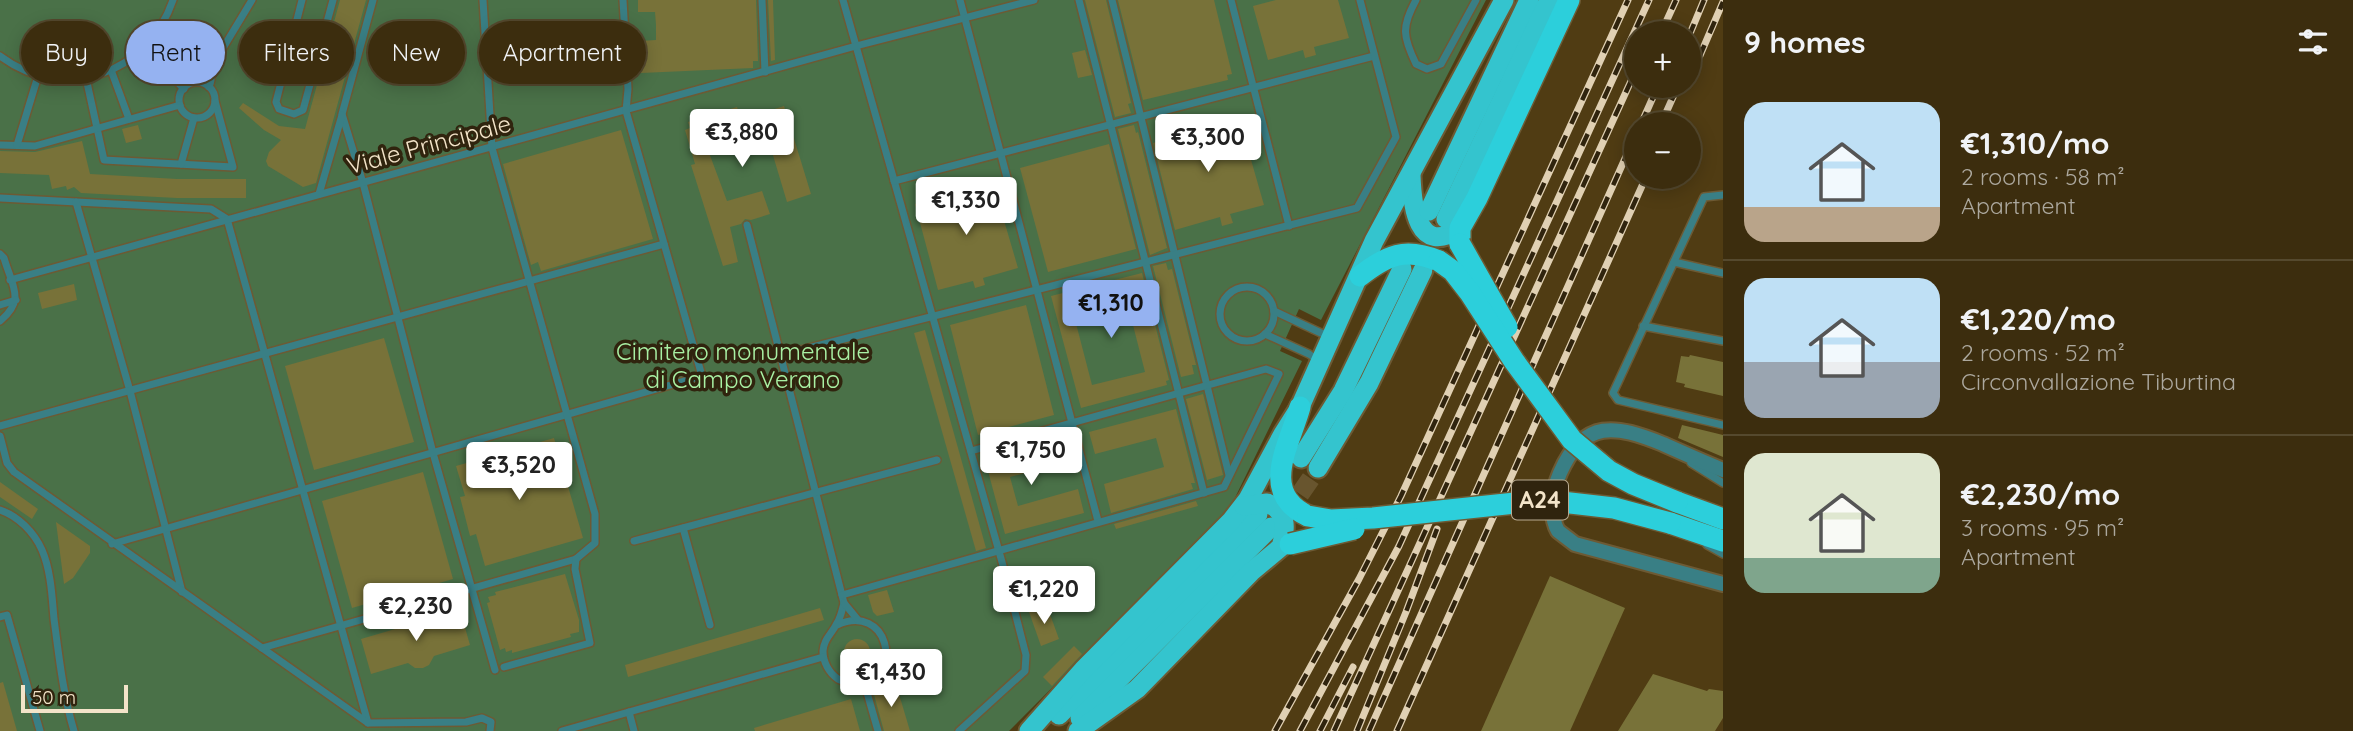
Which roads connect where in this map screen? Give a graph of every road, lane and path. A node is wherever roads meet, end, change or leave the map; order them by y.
1 (173, 0) edge
2 (252, 0) edge
3 (302, 0) edge
4 (332, 0) edge
5 (373, 0) edge
6 (482, 0) edge
7 (624, 0) edge
8 (762, 0) edge
9 (843, 0) edge
10 (960, 0) edge
11 (1034, 0) edge
12 (1079, 0) edge
13 (1112, 0) edge
14 (1231, 0) edge
15 (1360, 0) edge
16 (1416, 0) edge
17 (1476, 0) edge
18 (1504, 0) edge
19 (1529, 0) edge
20 (1552, 0) edge
21 (1569, 0) edge
22 (965, 18) junction
23 (164, 21) edge
24 (225, 45) edge
25 (856, 46) junction
26 (0, 56) edge
27 (1374, 56) junction
28 (21, 68) edge
29 (765, 72) junction
30 (112, 73) edge
31 (36, 84) edge
32 (87, 84) edge
33 (179, 84) edge
34 (210, 84) edge
35 (209, 87) junction
36 (1253, 88) junction
37 (184, 89) junction
38 (215, 101) junction
39 (180, 105) junction
40 (626, 111) junction
41 (342, 114) junction
42 (194, 118) junction
43 (1140, 118) junction
44 (129, 119) junction
45 (1111, 125) junction
46 (97, 128) junction
47 (0, 145) edge
48 (17, 145) junction
49 (492, 148) junction
50 (1002, 154) junction
51 (181, 164) junction
52 (1411, 174) junction
53 (894, 181) junction
54 (363, 183) junction
55 (319, 194) junction
56 (1723, 195) edge
57 (0, 198) edge
58 (76, 202) junction
59 (227, 219) junction
60 (747, 225) dead end
61 (1449, 225) junction
62 (1289, 226) junction
63 (664, 244) junction
64 (1174, 254) junction
65 (1, 257) edge
66 (92, 257) junction
67 (1145, 261) junction
68 (1674, 262) junction
69 (1431, 266) junction
70 (1402, 270) dead end
71 (1723, 273) edge
72 (1360, 276) junction
73 (10, 279) junction
74 (530, 281) junction
75 (1037, 290) junction
76 (16, 300) junction
77 (0, 305) edge
78 (1274, 311) junction
79 (932, 316) junction
80 (398, 317) junction
81 (0, 321) edge
82 (1643, 326) junction
83 (1265, 334) junction
84 (1332, 335) junction
85 (1723, 341) edge
86 (264, 354) junction
87 (781, 355) junction
88 (1319, 362) junction
89 (1531, 384) junction
90 (1206, 386) junction
91 (130, 391) junction
92 (1178, 393) junction
93 (1300, 407) junction
94 (567, 414) junction
95 (1071, 424) junction
96 (1723, 425) edge
97 (0, 426) edge
98 (0, 436) edge
99 (1659, 443) junction
100 (971, 451) junction
101 (433, 453) junction
102 (937, 460) dead end
103 (1723, 470) edge
104 (1229, 476) junction
105 (1723, 483) edge
106 (301, 491) junction
107 (816, 493) junction
108 (1204, 493) junction
109 (0, 510) edge
110 (1407, 515) junction
111 (1257, 516) junction
112 (1723, 519) edge
113 (1098, 521) junction
114 (1670, 523) junction
115 (166, 528) junction
116 (683, 528) junction
117 (634, 541) dead end
118 (1723, 541) edge
119 (112, 544) junction
120 (1286, 546) junction
121 (998, 550) junction
122 (1723, 554) edge
123 (576, 559) junction
124 (1723, 584) edge
125 (472, 587) junction
126 (183, 593) junction
127 (843, 599) junction
128 (4, 616) edge
129 (858, 620) junction
130 (339, 625) junction
131 (710, 625) dead end
132 (836, 625) junction
133 (11, 628) junction
134 (0, 631) edge
135 (262, 648) junction
136 (824, 657) junction
137 (503, 667) dead end
138 (495, 670) dead end
139 (864, 682) junction
140 (1137, 689) junction
141 (629, 712) junction
142 (368, 723) junction
143 (40, 731) edge
144 (74, 731) edge
145 (490, 731) edge
146 (562, 731) edge
147 (634, 731) edge
148 (878, 731) edge
149 (959, 731) edge
150 (1029, 731) edge
151 (1042, 731) edge
152 (1067, 731) edge
153 (1078, 731) edge
154 (1094, 731) edge

1 - 23 lane
2 - 24 lane
3 - 4 lane
5 - 41 lane
6 - 49 lane
7 - 40 lane
8 - 29 lane
9 - 25 lane
10 - 22 lane
11 - 22 lane, Viale Principale
12 - 45 lane
13 - 43 lane
14 - 36 lane
15 - 27 lane
16 - 17 lane
18 - 52 highway
19 - 61 highway
20 - 61 highway
21 - 61 highway
22 - 25 lane, Viale Principale
22 - 50 lane
25 - 29 lane, Viale Principale
25 - 53 lane
26 - 28 lane
27 - 36 lane
27 - 62 lane
29 - 40 lane, Viale Principale
30 - 44 lane
31 - 48 lane
32 - 46 lane
33 - 37 lane
34 - 35 lane
35 - 37 lane
35 - 38 lane
36 - 43 lane
36 - 62 lane
37 - 39 lane
38 - 42 lane
38 - 51 lane
39 - 42 lane
39 - 44 lane
40 - 49 lane, Viale Principale
40 - 63 lane
41 - 54 lane
41 - 55 lane
42 - 51 lane
43 - 45 lane
43 - 64 lane
44 - 46 lane
45 - 50 lane
45 - 67 lane
46 - 48 lane
46 - 51 lane
47 - 48 lane
49 - 54 lane, Viale Principale
49 - 74 lane
50 - 53 lane
50 - 75 lane
52 - 61 highway
52 - 72 highway
53 - 79 lane
54 - 55 lane, Viale Principale
54 - 80 lane
55 - 59 lane, Viale Principale
56 - 68 lane
57 - 58 lane
58 - 59 lane
58 - 66 lane
59 - 66 lane, Viale Principale
59 - 86 lane
60 - 87 lane
61 - 89 highway, bridge
62 - 64 lane
63 - 74 lane
63 - 94 lane
64 - 67 lane
64 - 90 lane
65 - 73 lane
66 - 73 lane, Viale Principale
66 - 91 lane
67 - 75 lane
67 - 92 lane
68 - 71 lane
68 - 82 lane
69 - 70 highway
69 - 72 highway
69 - 89 highway, bridge
72 - 84 highway
73 - 76 lane
74 - 80 lane
74 - 94 lane
75 - 79 lane
75 - 95 lane
76 - 77 lane
76 - 81 lane
78 - 83 lane
78 - 83 lane
78 - 84 lane
79 - 87 lane
79 - 100 lane
80 - 86 lane
80 - 101 lane
82 - 85 lane
82 - 96 lane
83 - 88 lane
84 - 88 highway
86 - 91 lane
86 - 106 lane
87 - 107 lane
88 - 93 highway
89 - 112 highway, A24, bridge
90 - 92 lane
90 - 104 lane
90 - 104 lane
91 - 97 lane
91 - 115 lane
92 - 95 lane
92 - 108 lane
93 - 110 highway, bridge
93 - 111 highway
94 - 101 lane
94 - 123 lane
95 - 100 lane
95 - 113 lane
98 - 119 lane
99 - 103 street
99 - 105 lane
99 - 124 street
100 - 121 lane
101 - 106 lane
101 - 125 lane
102 - 107 lane
104 - 108 lane
106 - 115 lane
106 - 130 lane
107 - 116 lane
107 - 127 lane
108 - 113 lane
109 - 144 lane
110 - 114 highway, A24, bridge
110 - 120 highway, bridge
111 - 120 highway
111 - 150 highway
111 - 151 highway
111 - 152 highway
113 - 121 lane
114 - 118 highway, A24
114 - 122 lane
115 - 119 lane
115 - 126 lane
116 - 117 lane
116 - 131 lane
119 - 126 lane
120 - 140 highway
121 - 127 lane
121 - 149 lane
123 - 125 lane
123 - 137 lane
125 - 130 lane
125 - 138 lane
126 - 135 lane
127 - 129 lane
127 - 132 lane
128 - 133 lane
129 - 132 lane
129 - 139 lane
130 - 135 lane
130 - 142 lane
132 - 136 lane
133 - 134 lane
133 - 143 lane
135 - 142 lane
136 - 139 lane
136 - 141 lane
139 - 148 lane
140 - 153 highway
140 - 154 highway
141 - 146 lane
141 - 147 lane
142 - 145 lane

